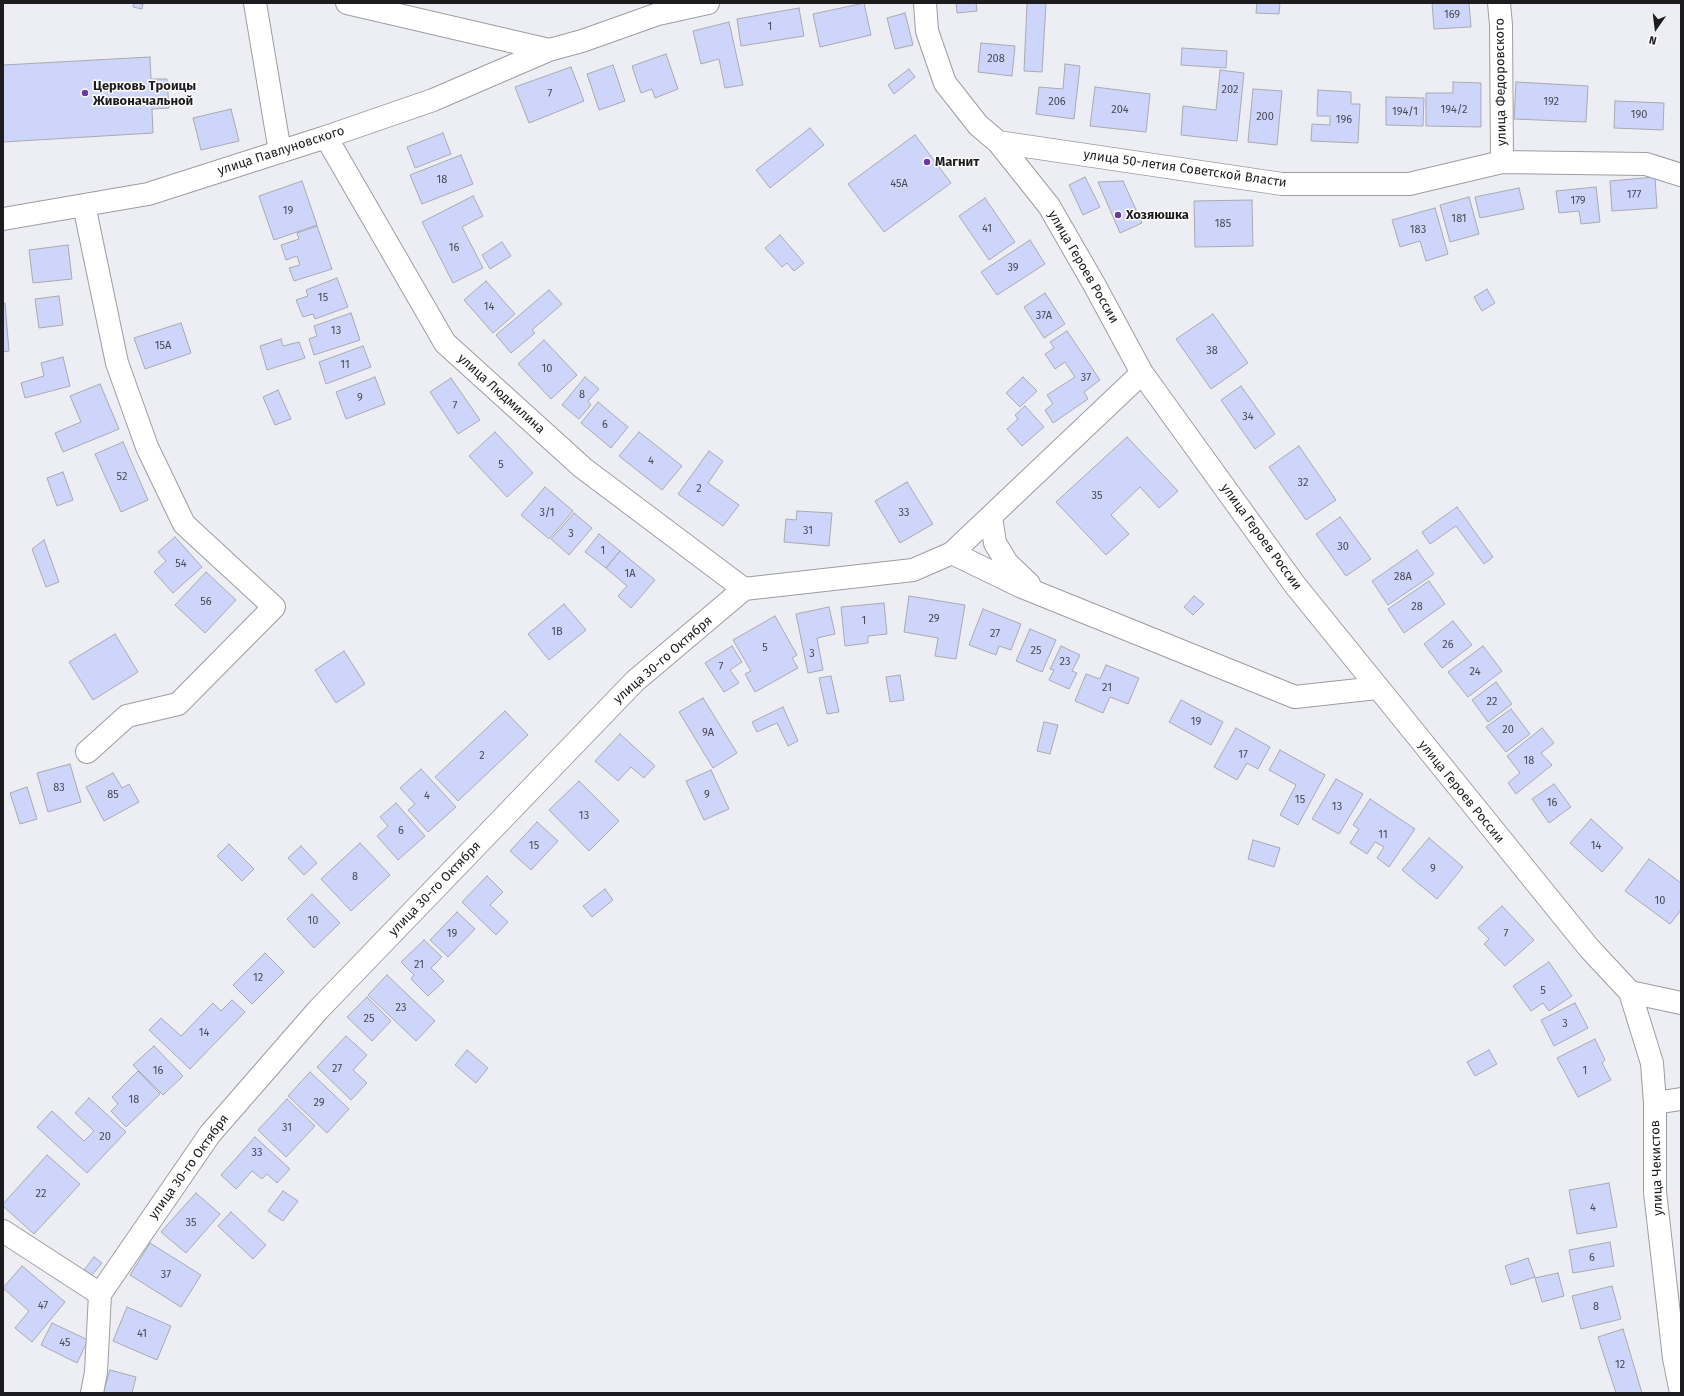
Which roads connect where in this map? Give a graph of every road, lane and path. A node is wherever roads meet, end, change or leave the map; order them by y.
1 (255, 3) edge
2 (347, 3) edge
3 (708, 3) edge
4 (925, 3) edge
5 (1499, 3) edge
6 (403, 10) edge
7 (549, 50) junction
8 (326, 137) junction
9 (998, 142) junction
10 (280, 152) junction
11 (1502, 162) junction
12 (1681, 176) edge
13 (84, 205) junction
14 (3, 219) edge
15 (1142, 373) junction
16 (991, 517) junction
17 (952, 553) junction
18 (744, 589) junction
19 (1038, 593) junction
20 (1377, 688) junction
21 (86, 752) dead end
22 (1630, 992) junction
23 (1681, 1003) edge
24 (1681, 1098) edge
25 (1655, 1103) junction
26 (3, 1231) edge
27 (100, 1294) junction
28 (92, 1393) edge
29 (1681, 1393) edge

1 - 10 street
2 - 6 street, улица Павлуновского
3 - 7 street, улица Павлуновского
4 - 9 street, улица Героев России
5 - 11 street, улица Федоровского
6 - 7 street, улица Павлуновского
7 - 8 street, улица Павлуновского
8 - 10 street, улица Павлуновского
8 - 18 street, улица Людмилина
9 - 11 street, улица 50-летия Советской Власти
9 - 15 street, улица Героев России
10 - 13 street, улица Павлуновского
11 - 12 street, улица 50-летия Советской Власти
13 - 14 street, улица Павлуновского
13 - 21 street
15 - 16 street
15 - 20 street, улица Героев России
16 - 17 street
16 - 19 street
17 - 18 street
17 - 19 street
18 - 27 street, улица 30-го Октября
19 - 20 street
20 - 22 street, улица Героев России
22 - 23 street
22 - 25 street, улица Чекистов
24 - 25 street
25 - 29 street, улица Чекистов
26 - 27 street
27 - 28 street

